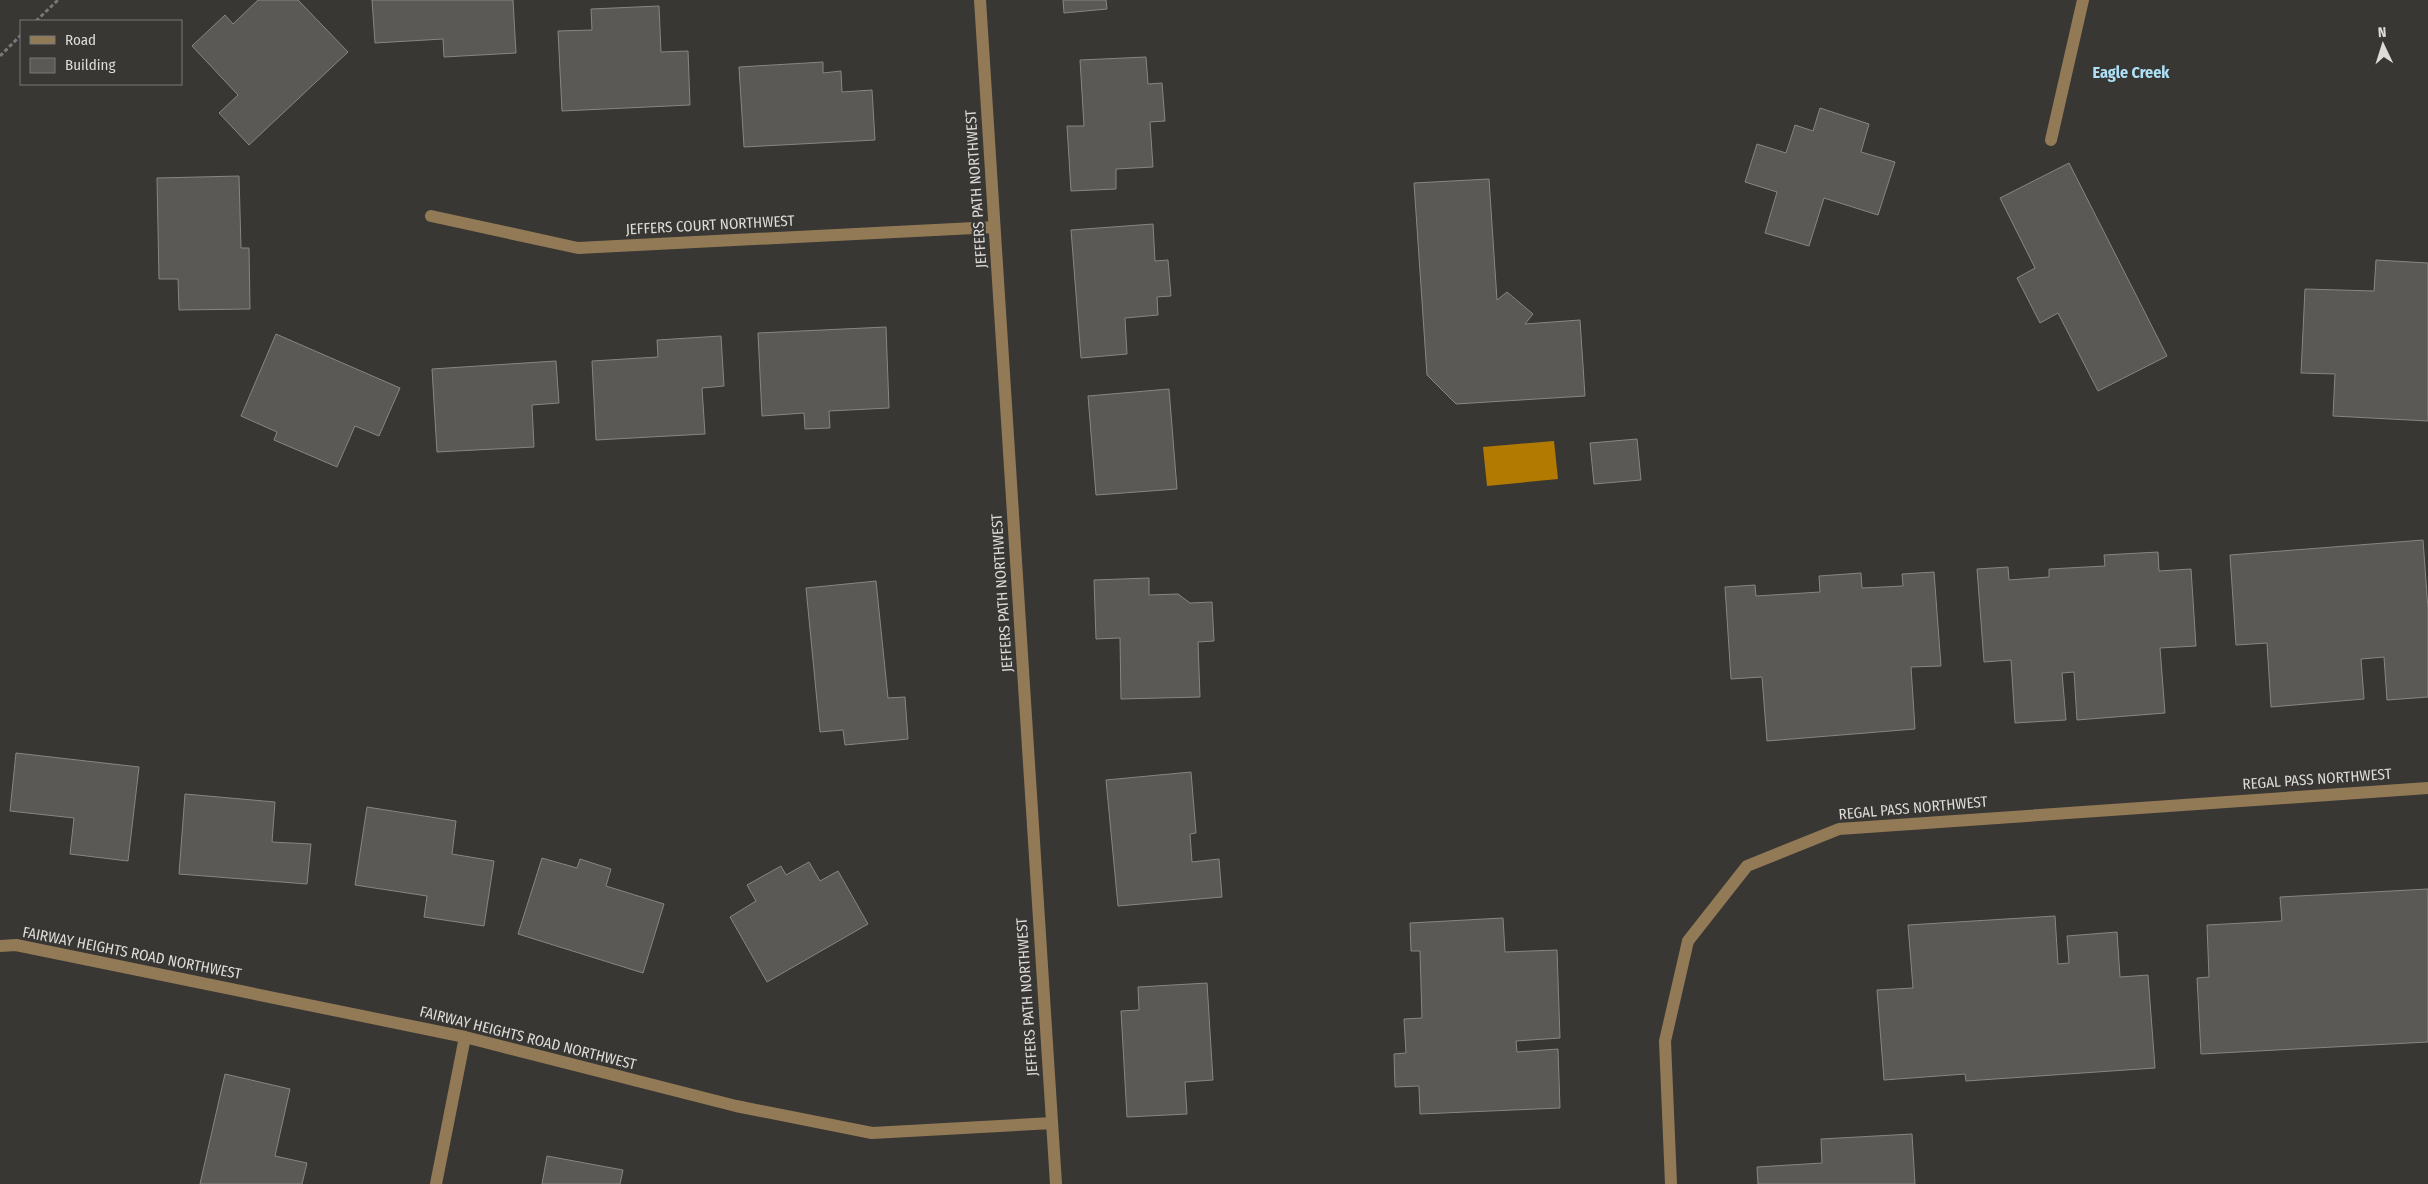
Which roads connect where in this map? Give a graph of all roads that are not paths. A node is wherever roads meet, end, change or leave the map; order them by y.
1 (980, 0) edge
2 (2083, 0) edge
3 (2052, 140) dead end
4 (431, 216) dead end
5 (994, 227) junction
6 (2428, 788) edge
7 (0, 946) edge
8 (465, 1037) junction
9 (1052, 1123) junction
10 (436, 1184) edge
11 (1056, 1184) edge
12 (1671, 1184) edge

1 - 5 street, JEFFERS PATH NORTHWEST
2 - 3 street
4 - 5 street, JEFFERS COURT NORTHWEST
5 - 9 street, JEFFERS PATH NORTHWEST
6 - 12 street, REGAL PASS NORTHWEST
7 - 8 street, FAIRWAY HEIGHTS ROAD NORTHWEST
8 - 9 street, FAIRWAY HEIGHTS ROAD NORTHWEST
8 - 10 street
9 - 11 street, JEFFERS PATH NORTHWEST

